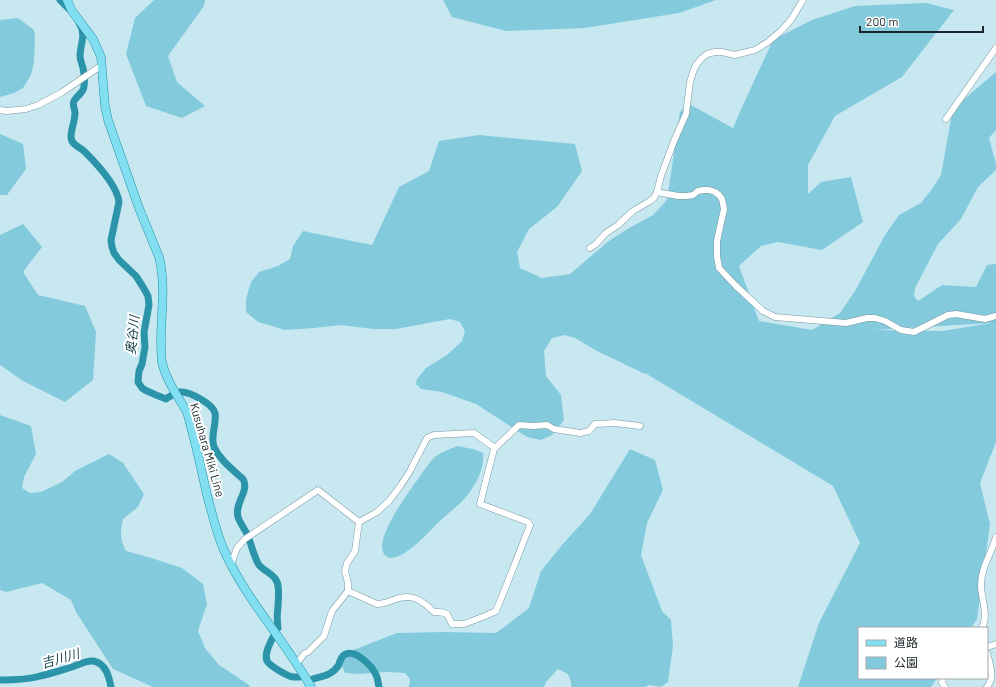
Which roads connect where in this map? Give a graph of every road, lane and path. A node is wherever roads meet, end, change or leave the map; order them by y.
1 (67, 0) edge
2 (803, 0) edge
3 (996, 48) edge
4 (102, 65) junction
5 (0, 110) edge
6 (946, 119) dead end
7 (657, 192) junction
8 (590, 248) dead end
9 (996, 316) edge
10 (640, 426) dead end
11 (495, 448) junction
12 (359, 522) junction
13 (996, 537) edge
14 (231, 564) junction
15 (348, 591) junction
16 (982, 627) edge
17 (988, 657) edge
18 (297, 663) junction
19 (311, 687) edge
20 (987, 687) edge

1 - 4 main road, Kusuhara Miki Line
2 - 7 street
3 - 6 street
4 - 5 street
4 - 14 main road, Kusuhara Miki Line
7 - 8 street
7 - 9 street
10 - 11 street
11 - 12 street
11 - 15 street
12 - 14 street
12 - 15 street
13 - 16 street
14 - 18 main road, Kusuhara Miki Line
15 - 18 street
17 - 20 street
18 - 19 main road, Kusuhara Miki Line

